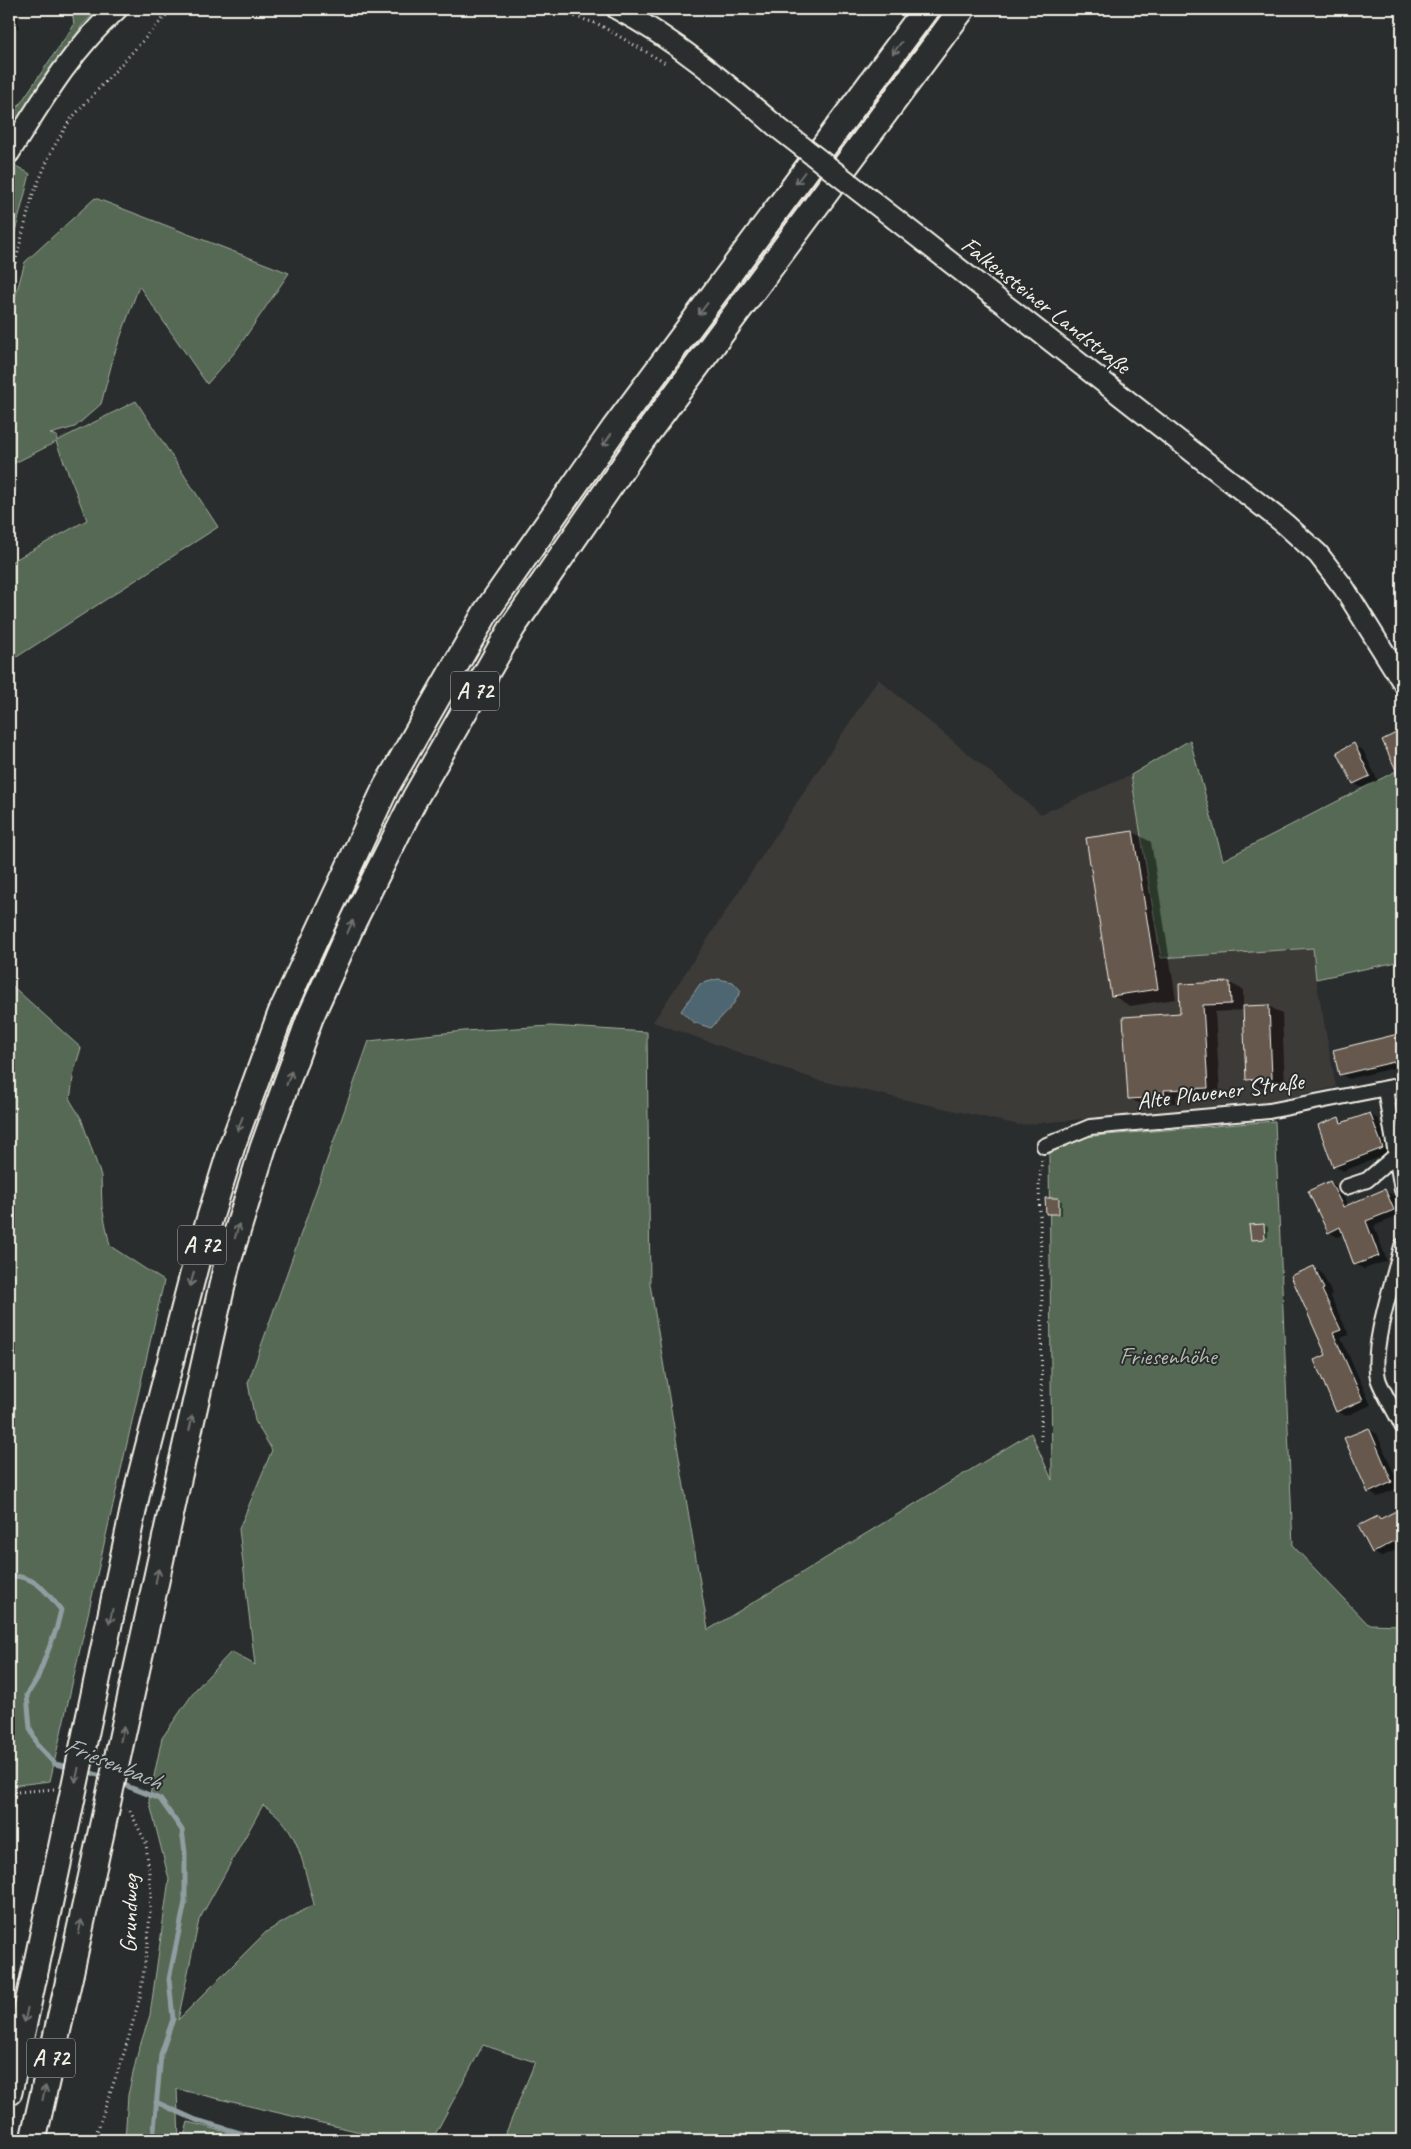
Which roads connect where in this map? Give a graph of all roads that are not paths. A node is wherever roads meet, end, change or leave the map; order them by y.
1 (117, 9) edge
2 (617, 9) edge
3 (926, 9) edge
4 (962, 9) edge
5 (9, 153) edge
6 (1402, 681) edge
7 (1402, 1085) edge
8 (1385, 1089) junction
9 (1044, 1146) road end
10 (1395, 1156) junction
11 (1346, 1187) dead end
12 (1402, 1190) edge
13 (1402, 1246) edge
14 (1396, 1401) edge
15 (1402, 1426) edge
16 (9, 2092) edge
17 (33, 2140) edge

1 - 5 main road
2 - 6 main road, Falkensteiner Landstraße, bridge
3 -> 16 highway, A 72, bridge
17 -> 4 highway, A 72, bridge
7 - 8 street, Alte Plauener Straße
8 - 9 street, Alte Plauener Straße
8 - 10 street
10 - 11 street
10 - 12 street
13 - 14 street
14 - 15 street

